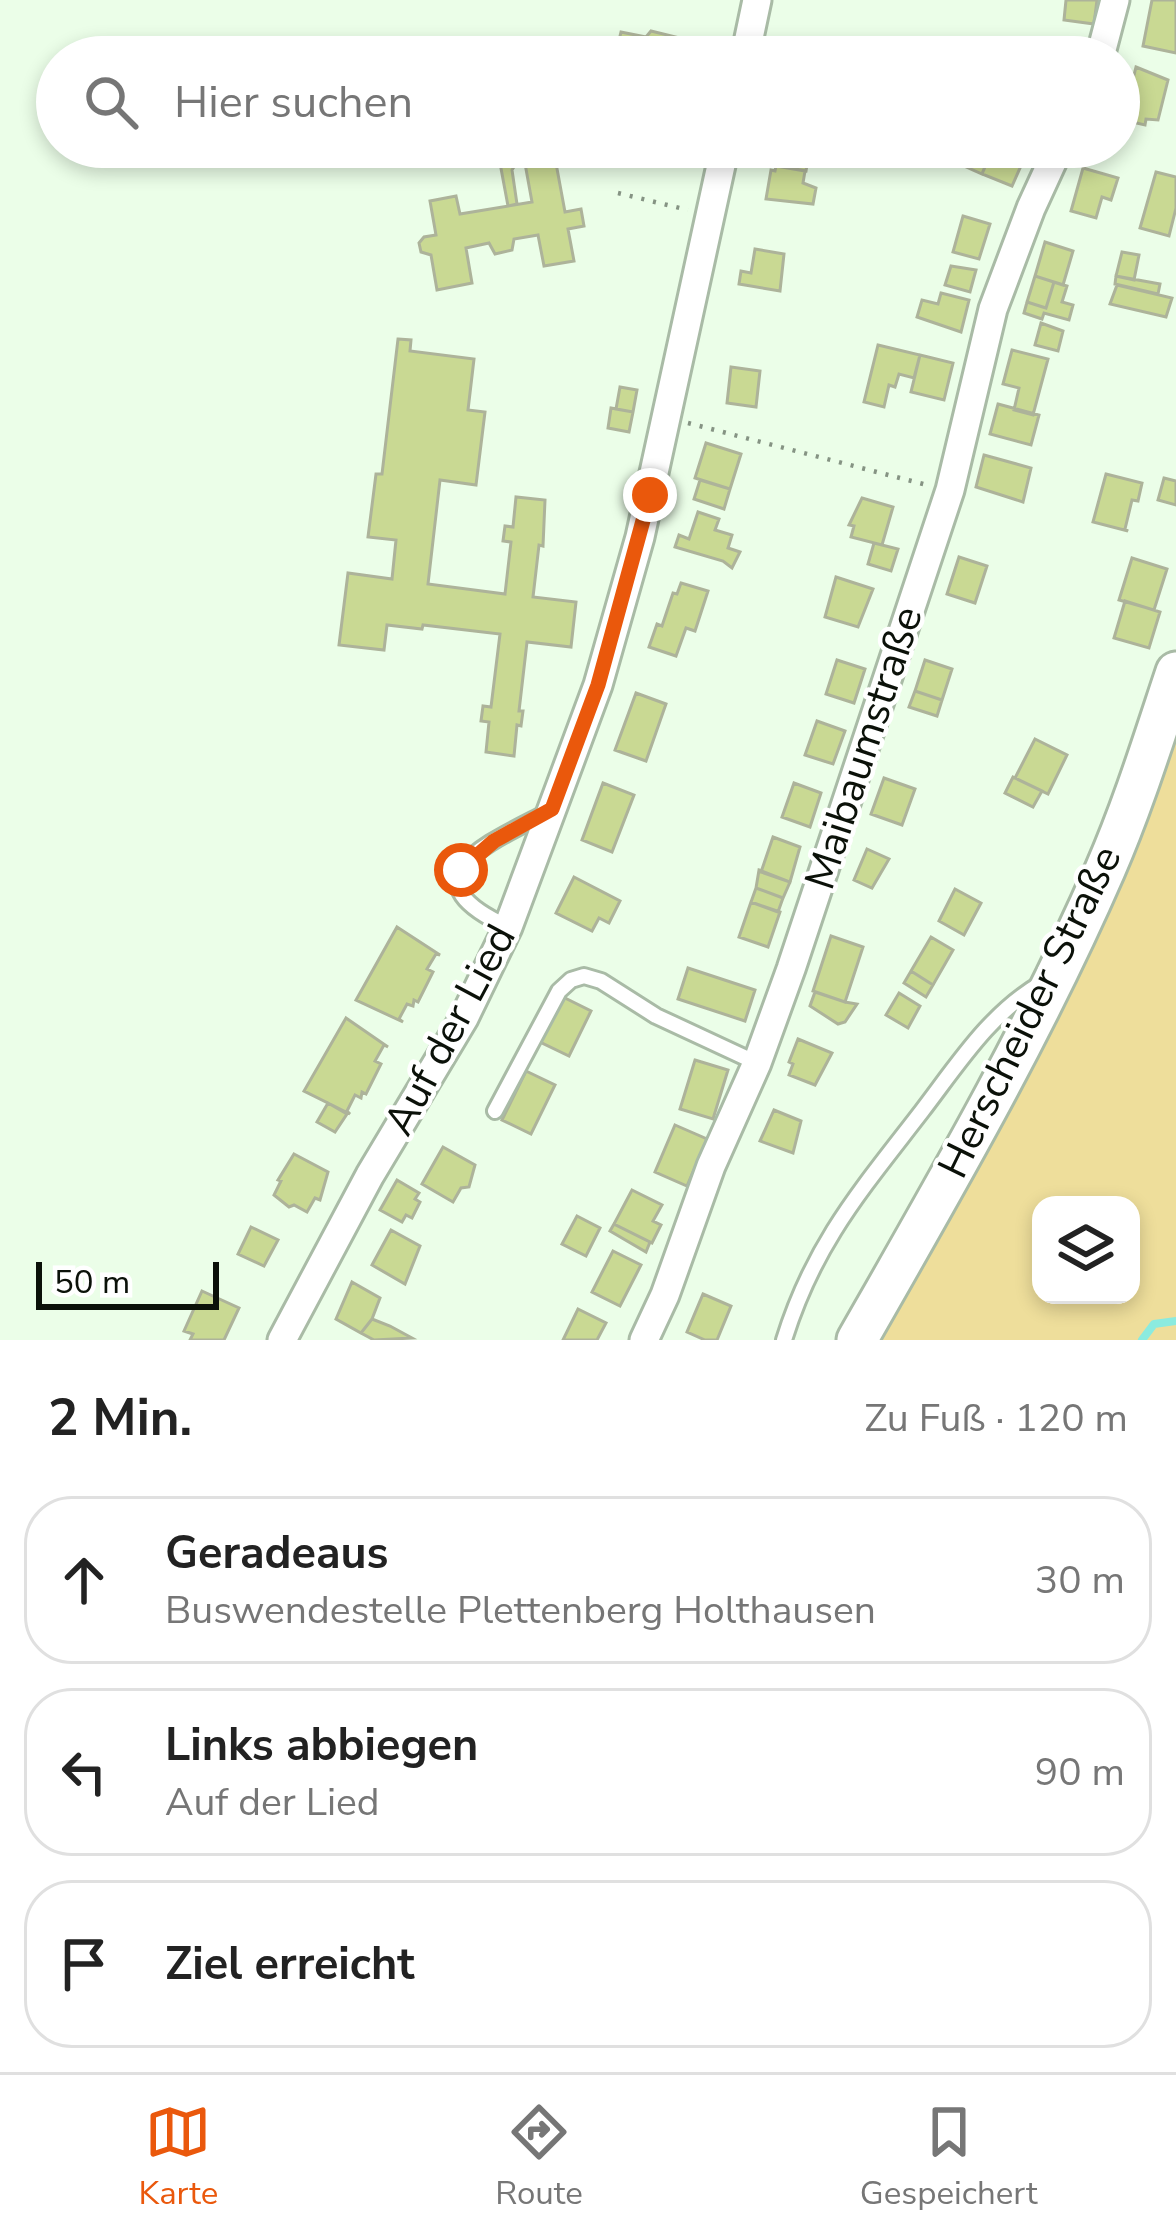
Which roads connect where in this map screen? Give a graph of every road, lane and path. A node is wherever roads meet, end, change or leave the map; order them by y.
1 (757, 0) edge
2 (1115, 0) edge
3 (749, 36) edge
4 (1106, 36) edge
5 (721, 168) edge
6 (1050, 168) edge
7 (618, 193) dead end
8 (711, 215) junction
9 (667, 417) junction
10 (950, 490) junction
11 (1176, 672) edge
12 (552, 809) junction
13 (508, 927) junction
14 (1057, 974) junction
15 (757, 1063) junction
16 (495, 1112) dead end
17 (282, 1340) edge
18 (644, 1340) edge
19 (784, 1340) edge
20 (857, 1340) edge

1 - 3 street
2 - 4 street
5 - 8 street, Auf der Lied
6 - 10 street, Maibaumstraße
7 - 8 path
8 - 9 street, Auf der Lied
9 - 10 path
9 - 12 street, Auf der Lied
10 - 15 street, Maibaumstraße
11 - 14 main road, Herscheider Straße
12 - 13 street, Auf der Lied
12 - 13 lane
13 - 17 street, Auf der Lied
14 - 19 lane
14 - 20 main road, Herscheider Straße
15 - 16 lane
15 - 18 street, Maibaumstraße

